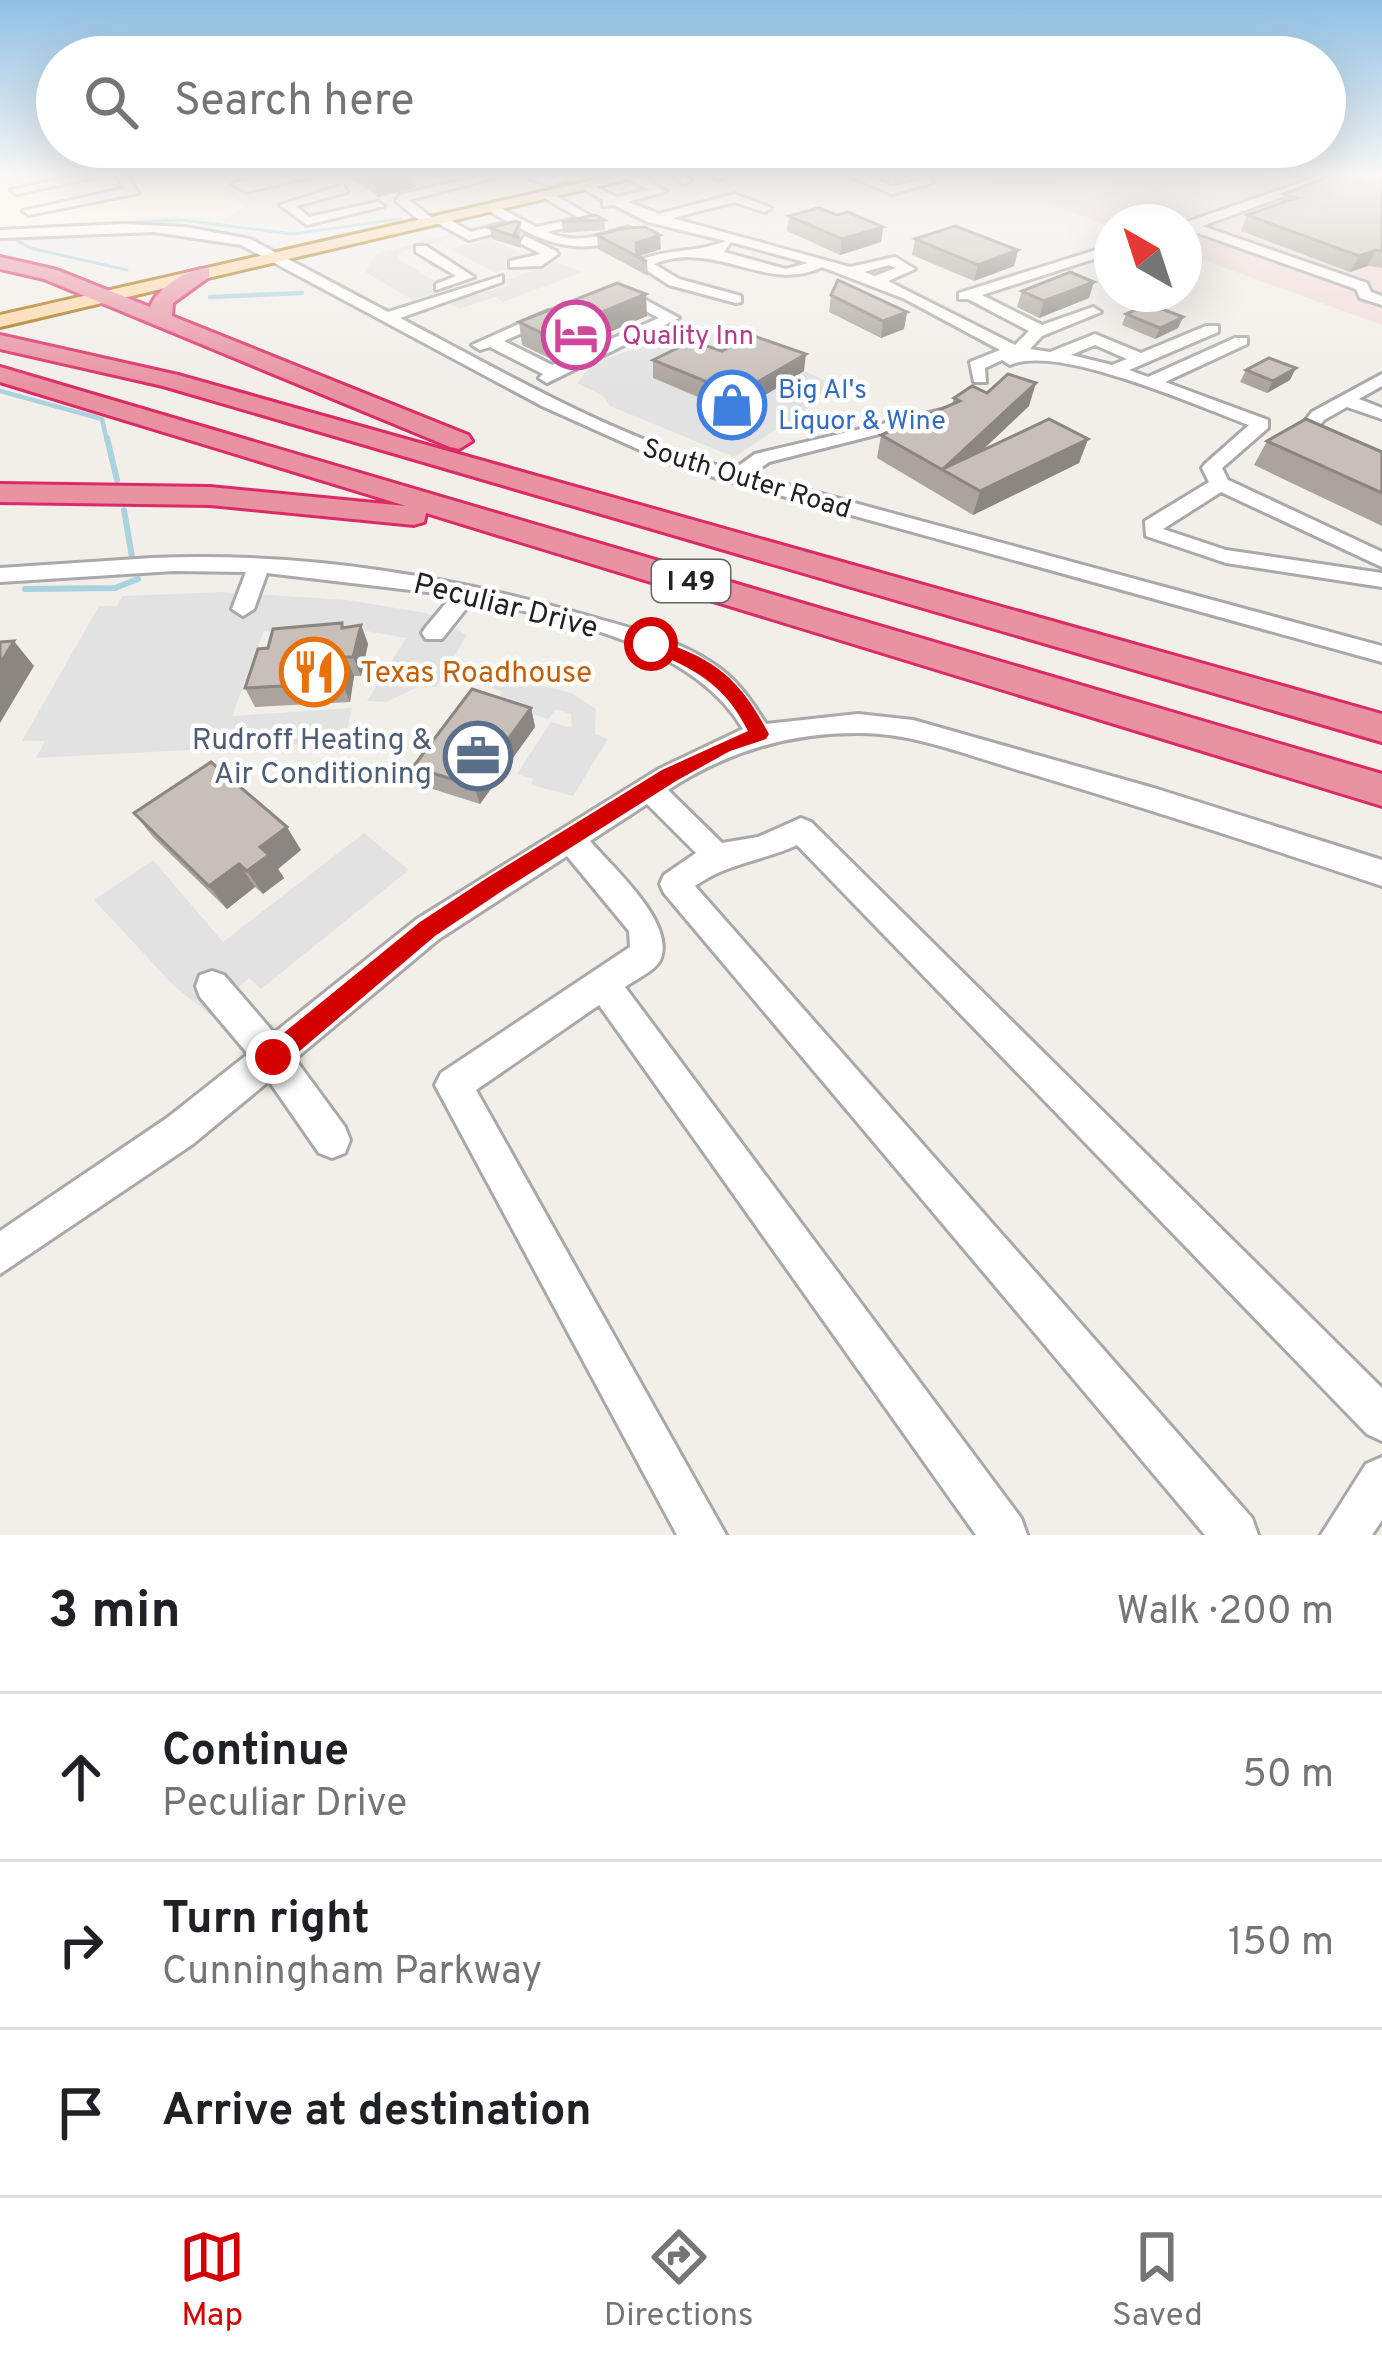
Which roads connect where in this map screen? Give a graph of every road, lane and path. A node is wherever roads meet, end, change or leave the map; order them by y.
1 (234, 245) edge
2 (247, 245) edge
3 (337, 245) edge
4 (344, 245) edge
5 (537, 245) edge
6 (728, 245) edge
7 (751, 245) edge
8 (1243, 245) edge
9 (421, 249) dead end
10 (712, 252) junction
11 (1094, 255) edge
12 (281, 257) junction
13 (821, 262) junction
14 (0, 263) edge
15 (515, 264) dead end
16 (852, 272) junction
17 (202, 273) junction
18 (312, 274) junction
19 (721, 276) junction
20 (497, 279) dead end
21 (876, 280) junction
22 (74, 285) junction
23 (137, 288) junction
24 (426, 292) dead end
25 (969, 294) junction
26 (598, 296) edge
27 (99, 297) junction
28 (736, 299) dead end
29 (1382, 301) edge
30 (576, 304) edge
31 (931, 304) junction
32 (1093, 312) dead end
33 (390, 316) junction
34 (160, 320) junction
35 (1189, 320) dead end
36 (2, 327) edge
37 (1212, 329) junction
38 (1040, 332) junction
39 (490, 341) junction
40 (459, 353) junction
41 (1016, 353) junction
42 (1056, 355) junction
43 (1140, 359) junction
44 (551, 372) junction
45 (1110, 372) junction
46 (1170, 373) junction
47 (0, 374) edge
48 (1382, 380) edge
49 (1146, 384) junction
50 (524, 389) junction
51 (1345, 400) junction
52 (1229, 413) junction
53 (1382, 414) edge
54 (1262, 424) junction
55 (733, 479) junction
56 (1220, 484) junction
57 (0, 493) edge
58 (601, 504) junction
59 (548, 537) junction
60 (1382, 560) edge
61 (260, 566) junction
62 (0, 575) edge
63 (1382, 580) edge
64 (470, 591) junction
65 (243, 609) dead end
66 (434, 633) dead end
67 (1382, 654) edge
68 (1382, 728) edge
69 (759, 734) junction
70 (648, 789) junction
71 (1382, 790) edge
72 (571, 838) junction
73 (715, 856) junction
74 (1382, 873) edge
75 (212, 986) dead end
76 (605, 986) junction
77 (273, 1057) junction
78 (332, 1140) dead end
79 (0, 1254) edge
80 (1382, 1419) edge
81 (1382, 1480) edge
82 (703, 1535) edge
83 (1004, 1535) edge
84 (1235, 1535) edge
85 (1344, 1535) edge

1 - 17 main road
2 - 12 street, South Outer Road
3 - 12 main road
4 - 18 main road
5 - 15 street
6 - 10 street
7 - 13 street
8 - 29 street
9 - 24 street
10 - 19 street
10 - 19 street
11 - 25 street
12 - 17 main road
12 - 18 street, South Outer Road
13 - 16 street
13 - 19 street
14 - 22 highway
16 - 21 street
16 - 21 street
17 - 23 main road
17 - 34 highway
18 - 33 street, South Outer Road
19 - 28 street
20 - 33 street
21 - 31 street
22 - 23 highway
22 - 27 highway
23 - 27 main road
25 - 31 street
25 - 38 street
26 - 44 street
27 - 34 highway
27 - 36 main road
30 - 39 street
31 - 41 street
32 - 38 street
33 - 40 street, South Outer Road
34 - 58 highway
35 - 37 street
36 - 58 highway, I 49
37 - 43 street
37 - 46 street
38 - 41 street
39 - 40 street
39 - 44 street
40 - 50 street, South Outer Road
41 - 42 street
41 - 55 street
42 - 43 street
42 - 45 street
43 - 45 street
44 - 50 street
45 - 49 street
46 - 49 street
46 - 52 street
47 - 59 highway, I 49
48 - 51 street
49 - 52 street
50 - 55 street, South Outer Road
51 - 53 street
51 - 54 street
52 - 54 street
54 - 56 street
55 - 67 street, South Outer Road
56 - 60 street
56 - 63 street
57 - 59 highway
58 - 68 highway, I 49
59 - 71 highway, I 49
61 - 62 street, Peculiar Drive
61 - 64 street, Peculiar Drive
61 - 65 street
64 - 66 street
64 - 69 street, Peculiar Drive
69 - 70 street
69 - 74 street
70 - 72 street
70 - 73 street
72 - 76 street
72 - 77 street
73 - 80 street
73 - 84 street
75 - 77 street
76 - 82 street
76 - 83 street
77 - 78 street
77 - 79 street
81 - 85 street

